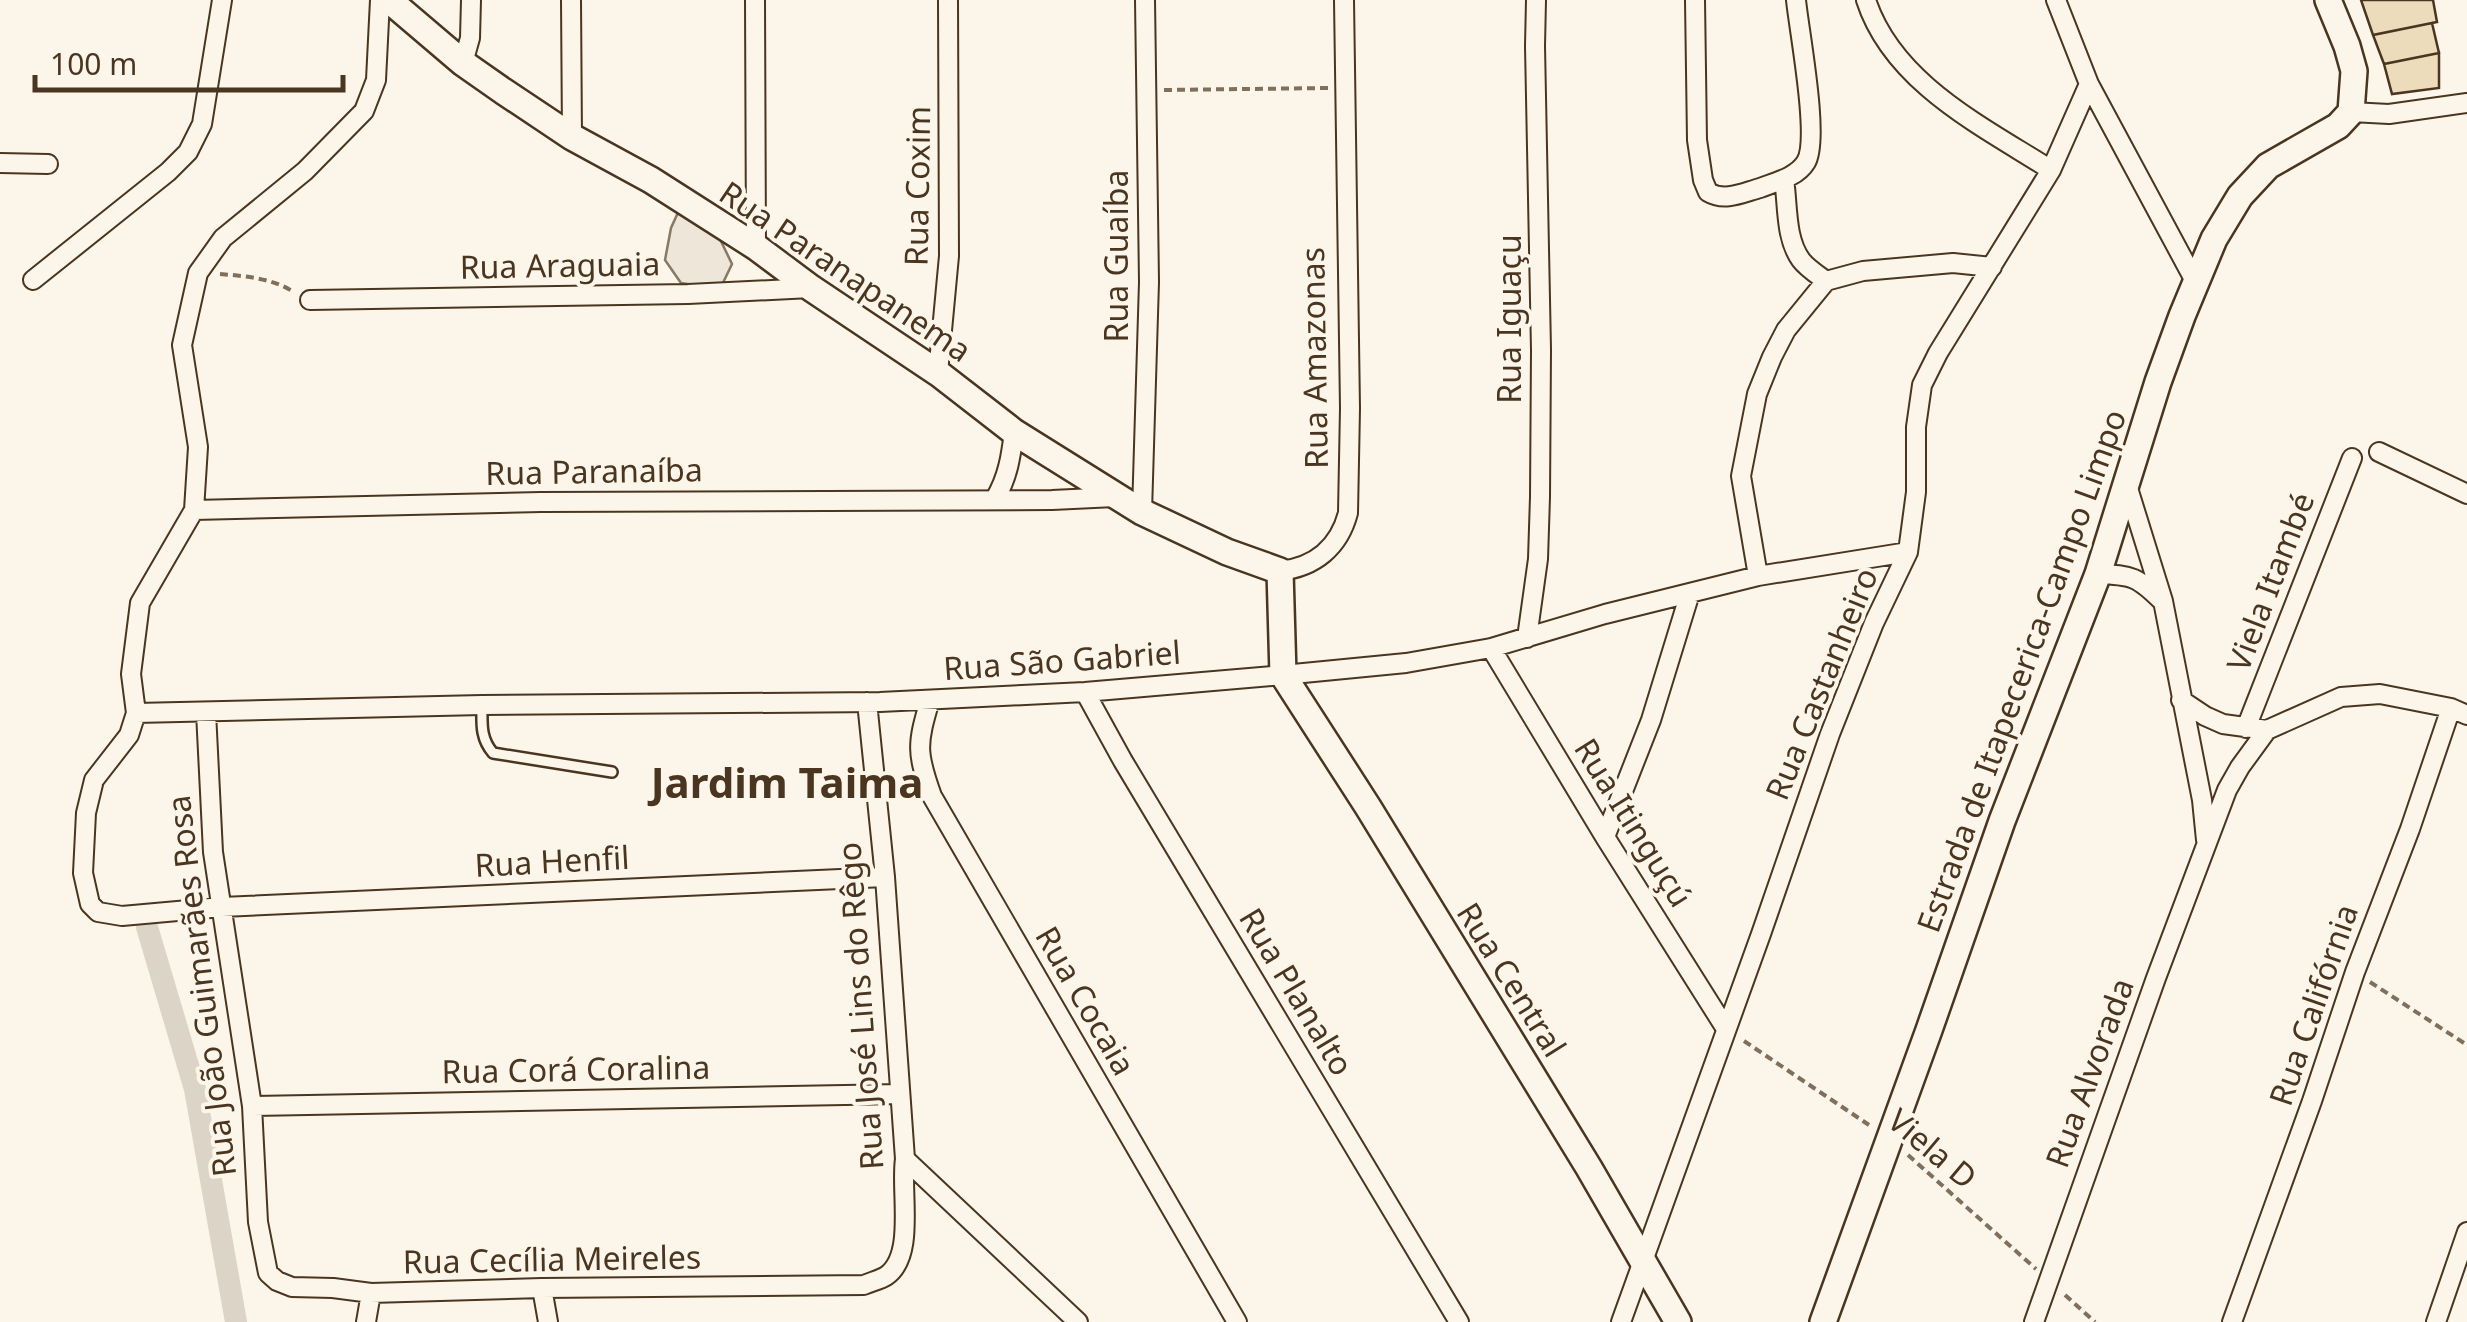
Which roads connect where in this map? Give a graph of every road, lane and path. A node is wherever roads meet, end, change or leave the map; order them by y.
1 (222, 0) edge
2 (380, 0) edge
3 (389, 0) edge
4 (471, 0) edge
5 (570, 0) edge
6 (755, 0) edge
7 (948, 0) edge
8 (1145, 0) edge
9 (1344, 0) edge
10 (1536, 0) edge
11 (1695, 0) edge
12 (1796, 0) edge
13 (1866, 0) edge
14 (2056, 0) edge
15 (2328, 0) edge
16 (410, 9) edge
17 (462, 63) junction
18 (2090, 84) junction
19 (1344, 88) junction
20 (1147, 90) junction
21 (2467, 103) edge
22 (2351, 112) junction
23 (572, 137) junction
24 (0, 162) edge
25 (48, 164) dead end
26 (2051, 170) junction
27 (1784, 179) junction
28 (756, 247) junction
29 (1992, 267) junction
30 (233, 275) dead end
31 (32, 280) dead end
32 (1826, 282) junction
33 (2196, 283) junction
34 (811, 288) junction
35 (310, 300) joint
36 (938, 373) junction
37 (1014, 432) junction
38 (2379, 452) dead end
39 (2352, 458) dead end
40 (2127, 485) junction
41 (2467, 494) edge
42 (1116, 497) junction
43 (996, 499) junction
44 (194, 510) junction
45 (1142, 512) junction
46 (1908, 552) junction
47 (1280, 571) junction
48 (2098, 574) junction
49 (1758, 576) junction
50 (1690, 594) junction
51 (2163, 601) junction
52 (1527, 638) junction
53 (1491, 648) junction
54 (1283, 676) junction
55 (1085, 692) junction
56 (930, 700) junction
57 (2180, 700) junction
58 (867, 702) junction
59 (482, 705) junction
60 (2459, 711) edge
61 (206, 712) junction
62 (136, 713) junction
63 (2246, 728) junction
64 (2267, 730) junction
65 (612, 772) dead end
66 (1605, 837) junction
67 (2206, 845) junction
68 (886, 877) junction
69 (222, 908) junction
70 (2355, 972) junction
71 (1726, 1030) junction
72 (2467, 1045) edge
73 (900, 1094) junction
74 (252, 1106) junction
75 (1890, 1139) junction
76 (905, 1160) junction
77 (2467, 1232) edge
78 (264, 1252) joint
79 (1644, 1264) junction
80 (2048, 1280) junction
81 (2459, 1282) edge
82 (864, 1284) joint
83 (542, 1288) junction
84 (372, 1293) junction
85 (366, 1322) edge
86 (548, 1322) edge
87 (1078, 1322) edge
88 (1237, 1322) edge
89 (1459, 1322) edge
90 (1621, 1322) edge
91 (1678, 1322) edge
92 (1824, 1322) edge
93 (2034, 1322) edge
94 (2095, 1322) edge
95 (2232, 1322) edge
96 (2436, 1322) edge

1 - 31 street
2 - 44 street
3 - 16 street, Rua Paranapanema
4 - 17 street
5 - 23 street
6 - 28 street
7 - 36 street, Rua Coxim
8 - 20 street, Rua Guaíba
9 - 19 street, Rua Amazonas
10 - 52 street, Rua Iguaçu
11 - 27 street
12 - 27 street
13 - 26 street
14 - 18 street
15 - 22 street
16 - 17 street, Rua Paranapanema
17 - 23 street, Rua Paranapanema
18 - 26 street, Rua Castanheiro
18 - 33 street
19 - 20 path
19 - 47 street, Rua Amazonas
20 - 45 street, Rua Guaíba
21 - 22 street
22 - 33 street, Estrada de Itapecerica-Campo Limpo
23 - 28 street, Rua Paranapanema
24 - 25 street
26 - 29 street, Rua Castanheiro
27 - 32 street
28 - 34 street, Rua Paranapanema
29 - 32 street
29 - 46 street, Rua Castanheiro
30 - 35 path
32 - 49 street
33 - 40 street, Estrada de Itapecerica-Campo Limpo
34 - 35 street, Rua Araguaia
34 - 36 street, Rua Paranapanema
36 - 37 street, Rua Paranapanema
37 - 42 street, Rua Paranapanema
37 - 43 street
38 - 41 street
39 - 63 street, Viela Itambé
40 - 48 street, Estrada de Itapecerica-Campo Limpo
40 - 51 street, Rua Alvorada
42 - 43 street, Rua Paranaíba
42 - 45 street, Rua Paranapanema
43 - 44 street, Rua Paranaíba
44 - 62 street
45 - 47 street, Rua Paranapanema
46 - 49 street, Rua São Gabriel
46 - 71 street, Rua Castanheiro
47 - 54 street
48 - 51 street
48 - 75 street, Estrada de Itapecerica-Campo Limpo
49 - 50 street, Rua São Gabriel
50 - 52 street, Rua São Gabriel
50 - 66 street
51 - 57 street, Rua Alvorada
52 - 53 street, Rua São Gabriel
53 - 54 street, Rua São Gabriel
53 - 66 street, Rua Itinguçú
54 - 55 street, Rua São Gabriel
54 - 79 street, Rua Central
55 - 56 street, Rua São Gabriel
55 - 89 street, Rua Planalto
56 - 58 street, Rua São Gabriel
56 - 88 street, Rua Cocaia
57 - 63 street
57 - 67 street, Rua Alvorada
58 - 59 street, Rua São Gabriel
58 - 68 street, Rua José Lins do Rêgo
59 - 61 street, Rua São Gabriel
59 - 65 lane
60 - 64 street
60 - 70 street, Rua Califórnia
61 - 62 street, Rua São Gabriel
61 - 69 street, Rua João Guimarães Rosa
62 - 69 street, Rua Henfil
63 - 64 street
64 - 67 street, Rua Alvorada
66 - 71 street, Rua Itinguçú
67 - 80 street, Rua Alvorada
68 - 69 street, Rua Henfil
68 - 73 street, Rua José Lins do Rêgo
69 - 74 street, Rua João Guimarães Rosa
70 - 72 path
70 - 95 street, Rua Califórnia
71 - 75 path, Viela D
71 - 79 street, Rua Castanheiro
73 - 74 street, Rua Corá Coralina
73 - 76 street, Rua José Lins do Rêgo
74 - 78 street, Rua João Guimarães Rosa
75 - 80 path, Viela D
75 - 92 street, Estrada de Itapecerica-Campo Limpo
76 - 82 street, Rua José Lins do Rêgo
76 - 87 street
77 - 81 street
78 - 84 street, Rua Cecília Meireles
79 - 90 street, Rua Castanheiro
79 - 91 street, Rua Central
80 - 93 street, Rua Alvorada
80 - 94 path, Viela D
81 - 96 street
82 - 83 street, Rua Cecília Meireles
83 - 84 street, Rua Cecília Meireles
83 - 86 street
84 - 85 street

